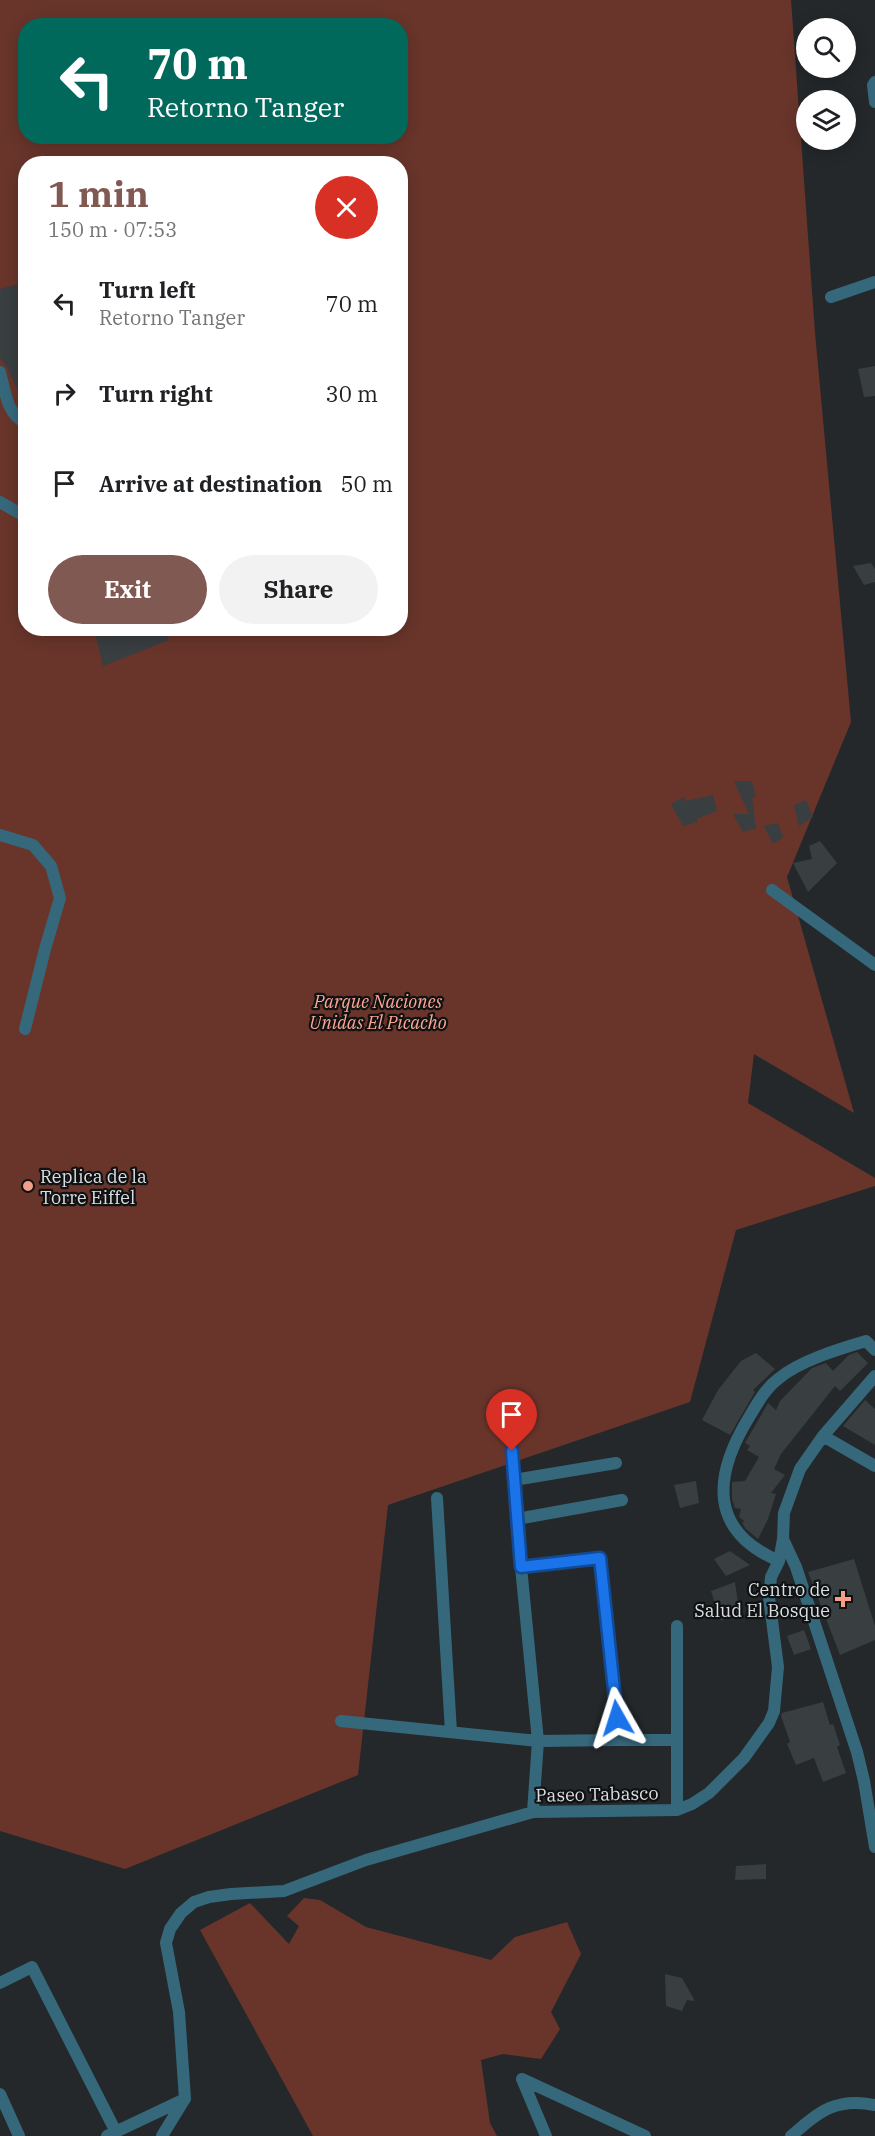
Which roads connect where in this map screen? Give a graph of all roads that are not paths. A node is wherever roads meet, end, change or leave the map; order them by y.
1 (875, 82) edge
2 (875, 102) edge
3 (874, 285) edge
4 (831, 297) dead end
5 (0, 372) edge
6 (18, 419) edge
7 (0, 502) edge
8 (18, 512) edge
9 (0, 835) edge
10 (772, 891) dead end
11 (875, 965) edge
12 (25, 1029) dead end
13 (875, 1350) edge
14 (875, 1376) edge
15 (823, 1436) junction
16 (512, 1451) dead end
17 (616, 1463) dead end
18 (875, 1466) edge
19 (514, 1480) junction
20 (437, 1498) dead end
21 (622, 1500) dead end
22 (517, 1519) junction
23 (783, 1539) junction
24 (779, 1561) junction
25 (521, 1567) junction
26 (677, 1626) dead end
27 (341, 1721) dead end
28 (451, 1732) junction
29 (620, 1740) junction
30 (677, 1740) junction
31 (538, 1741) junction
32 (872, 1805) edge
33 (677, 1810) junction
34 (533, 1812) junction
35 (875, 1847) edge
36 (0, 1983) edge
37 (0, 2094) edge
38 (185, 2099) junction
39 (875, 2105) edge
40 (112, 2134) edge
41 (20, 2136) edge
42 (162, 2136) edge
43 (546, 2136) edge
44 (645, 2136) edge
45 (790, 2136) edge

1 - 2 street
3 - 4 street
5 - 6 street
7 - 8 street
9 - 12 street
10 - 11 street
13 - 24 street
14 - 15 street, Paseo Tabasco
15 - 18 street
15 - 23 street, Paseo Tabasco
16 - 19 street
17 - 19 street
19 - 22 street
20 - 28 street
21 - 22 street
22 - 25 street
23 - 24 street, Paseo Tabasco
23 - 32 street
24 - 33 street, Paseo Tabasco
25 - 29 street
25 - 31 street
26 - 30 street
27 - 28 street
28 - 31 street
29 - 30 street
29 - 31 street
30 - 33 street
31 - 34 street
32 - 35 street
33 - 34 street, Paseo Tabasco
34 - 38 street, Paseo Tabasco
36 - 40 street
37 - 41 street
38 - 40 street
38 - 42 street
39 - 45 street
43 - 44 street

